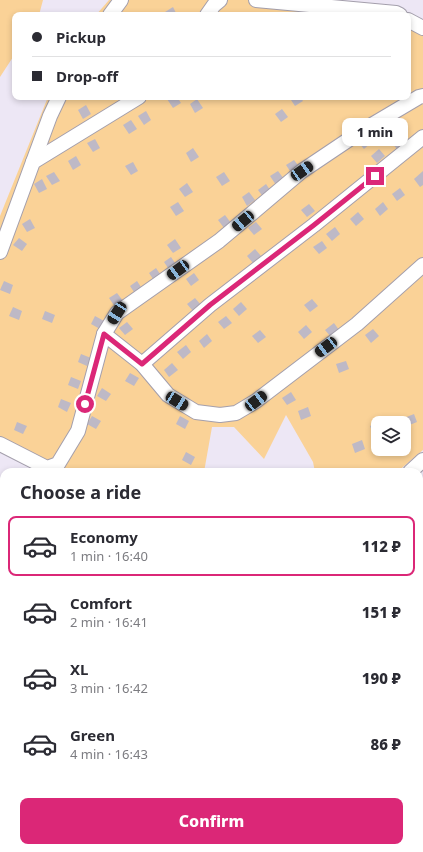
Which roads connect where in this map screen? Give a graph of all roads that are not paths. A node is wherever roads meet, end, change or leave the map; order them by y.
1 (120, 0) edge
2 (220, 0) edge
3 (256, 0) edge
4 (112, 12) edge
5 (209, 12) edge
6 (385, 12) edge
7 (411, 22) edge
8 (423, 28) edge
9 (423, 96) edge
10 (58, 100) edge
11 (134, 100) edge
12 (423, 137) edge
13 (33, 162) junction
14 (0, 252) edge
15 (423, 265) edge
16 (104, 334) junction
17 (142, 364) junction
18 (0, 444) edge
19 (423, 460) edge
20 (42, 468) edge
21 (50, 468) edge
22 (414, 468) edge

1 - 4 street
2 - 5 street
3 - 6 street
7 - 8 street
9 - 16 street
10 - 13 street
11 - 13 street
12 - 17 street
13 - 14 street
15 - 17 street
16 - 17 street
16 - 21 street
18 - 20 street
19 - 22 street

